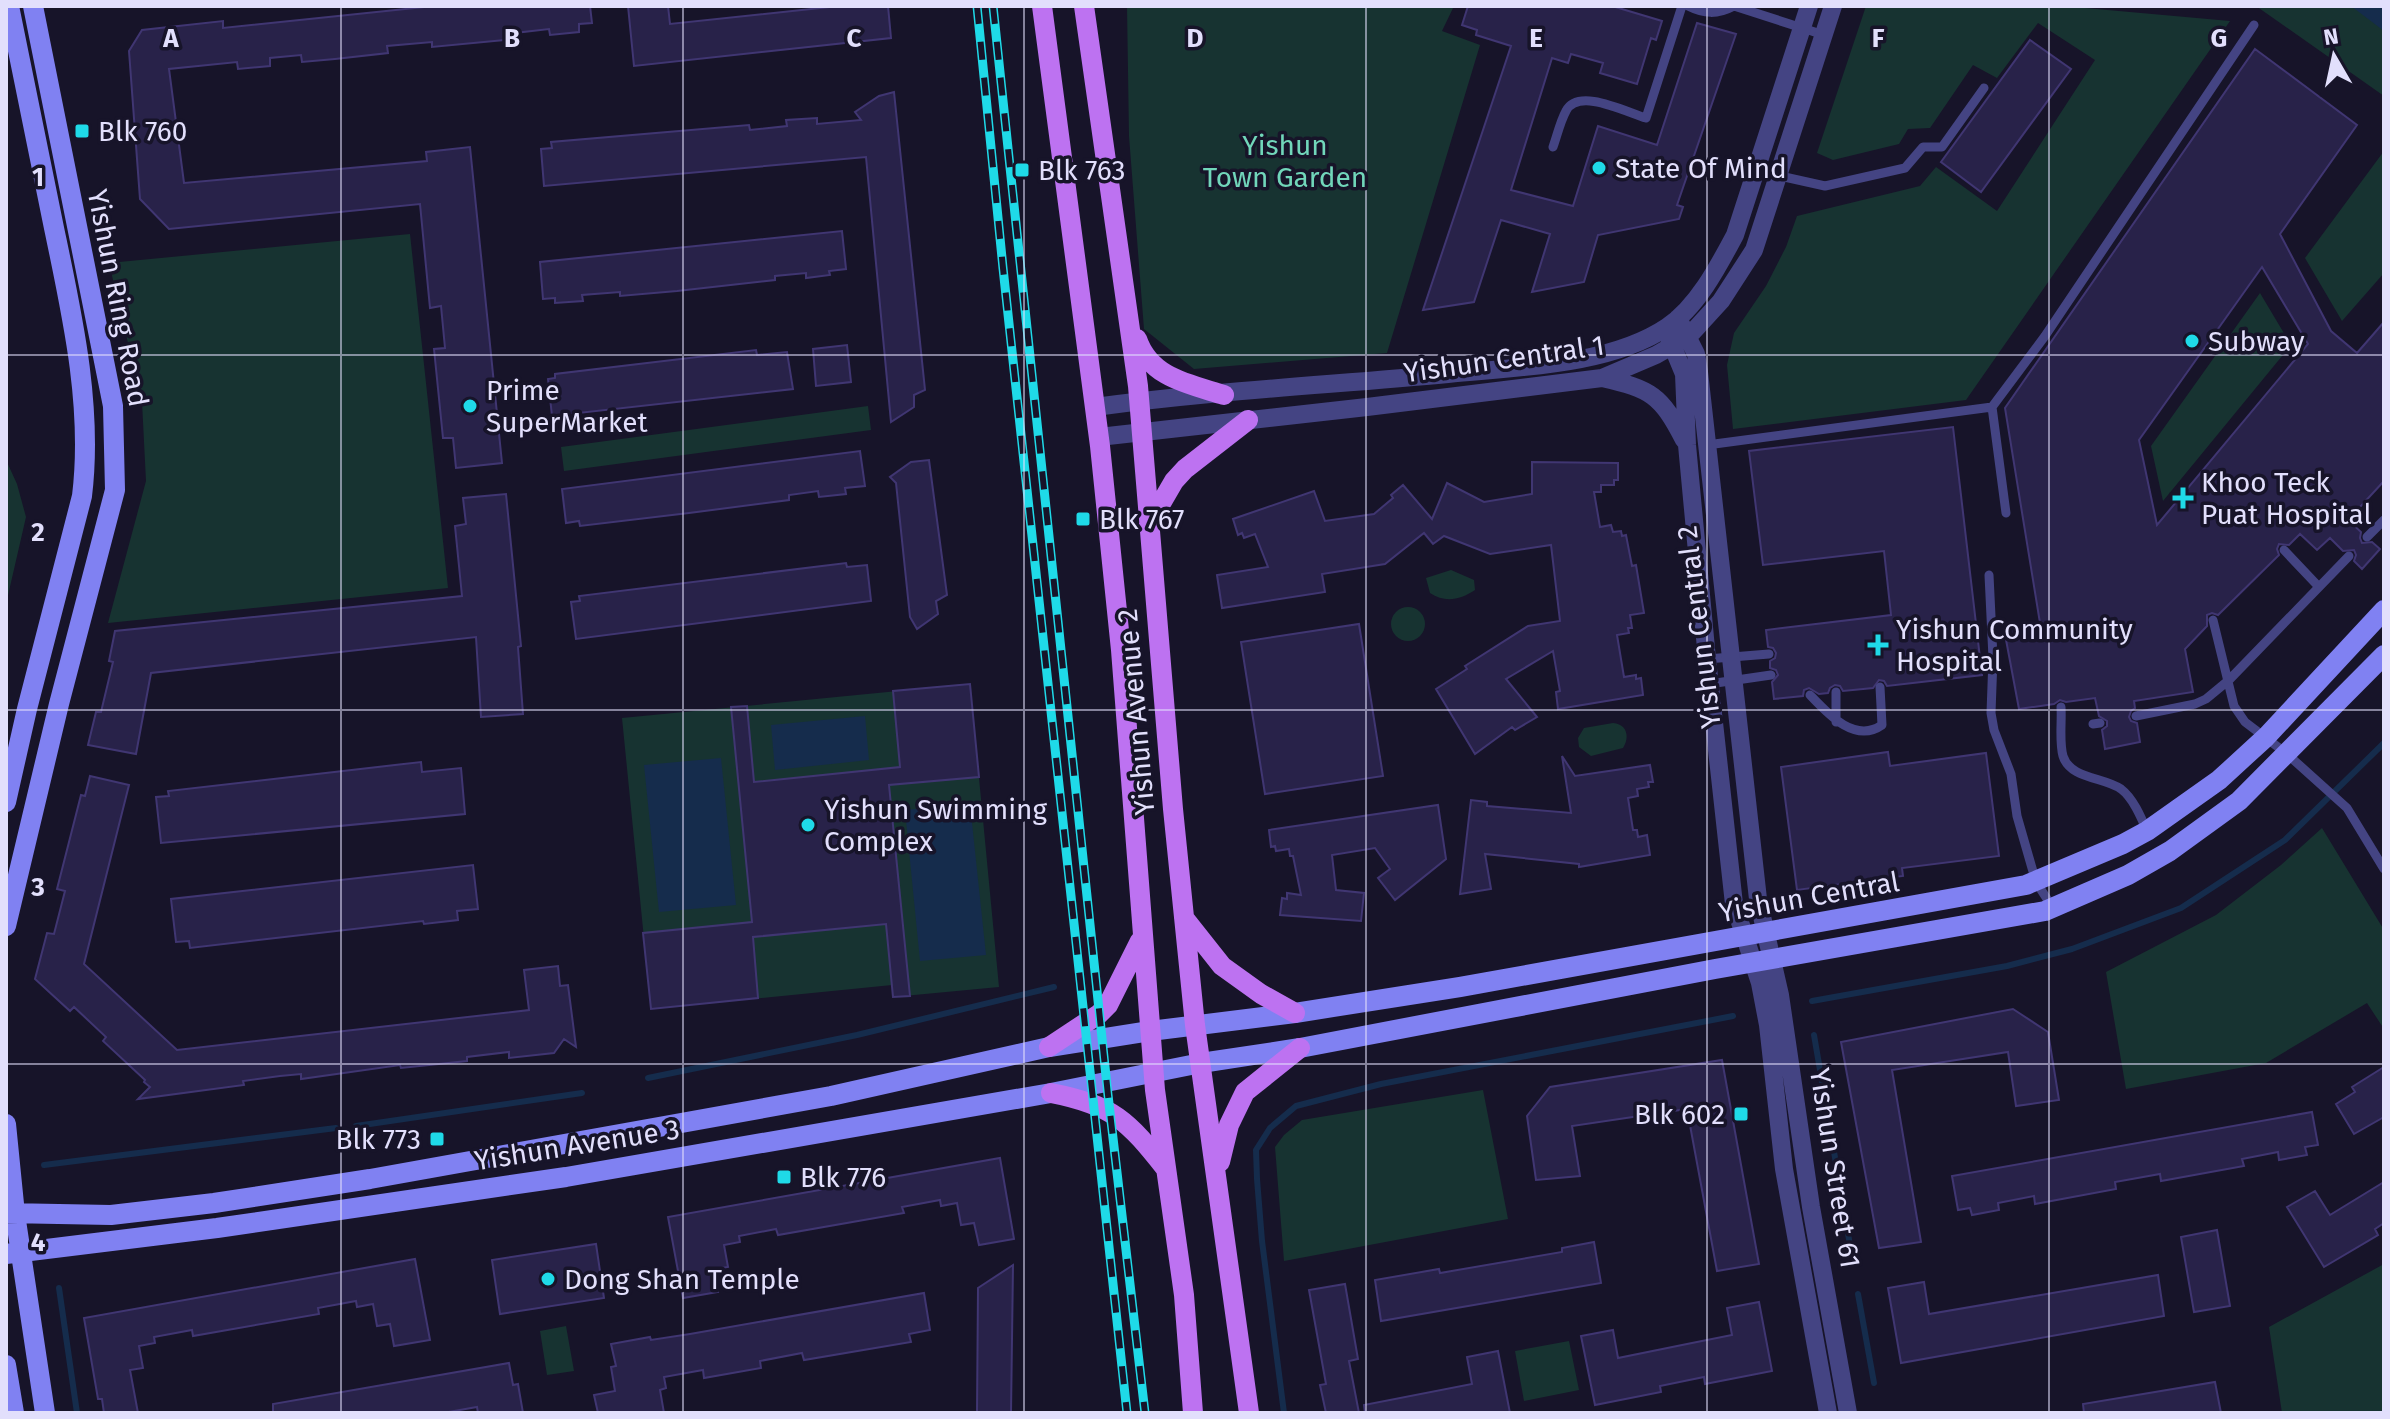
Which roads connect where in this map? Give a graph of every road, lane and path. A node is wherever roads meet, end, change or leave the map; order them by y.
1 (9, 6) edge
2 (33, 6) edge
3 (1042, 6) edge
4 (1084, 6) edge
5 (1685, 6) edge
6 (1734, 6) edge
7 (1809, 6) edge
8 (1833, 6) edge
9 (2254, 25) dead end
10 (1802, 28) junction
11 (1824, 35) junction
12 (1984, 88) dead end
13 (1553, 147) dead end
14 (1780, 176) junction
15 (1128, 313) junction
16 (1676, 332) junction
17 (1602, 378) junction
18 (1224, 395) junction
19 (1139, 401) junction
20 (1095, 407) junction
21 (1992, 407) junction
22 (1248, 420) junction
23 (1142, 432) junction
24 (1099, 437) junction
25 (1687, 445) junction
26 (1707, 445) junction
27 (2006, 513) dead end
28 (2384, 520) edge
29 (1149, 524) junction
30 (2367, 537) dead end
31 (2284, 550) dead end
32 (2349, 556) dead end
33 (1989, 575) dead end
34 (2319, 587) junction
35 (2384, 610) edge
36 (2213, 620) dead end
37 (1769, 654) dead end
38 (2384, 655) edge
39 (1730, 656) junction
40 (1707, 659) junction
41 (1771, 675) dead end
42 (1733, 680) junction
43 (2229, 680) junction
44 (1709, 684) junction
45 (1880, 687) dead end
46 (1836, 692) dead end
47 (1810, 695) dead end
48 (2061, 707) dead end
49 (2136, 716) dead end
50 (1836, 722) junction
51 (2266, 737) junction
52 (2287, 754) junction
53 (6, 802) edge
54 (2147, 831) junction
55 (2384, 869) edge
56 (2036, 882) junction
57 (2053, 908) junction
58 (1184, 918) junction
59 (6, 926) edge
60 (1757, 935) junction
61 (1141, 937) junction
62 (1764, 962) junction
63 (1295, 1013) junction
64 (1776, 1022) junction
65 (1195, 1025) junction
66 (1150, 1031) junction
67 (1049, 1047) junction
68 (1300, 1048) junction
69 (1201, 1063) junction
70 (1154, 1072) junction
71 (1051, 1093) junction
72 (6, 1124) edge
73 (1168, 1173) junction
74 (1217, 1174) junction
75 (11, 1214) edge
76 (14, 1253) edge
77 (1823, 1268) junction
78 (1802, 1271) junction
79 (6, 1365) edge
80 (14, 1413) edge
81 (45, 1413) edge
82 (1193, 1413) edge
83 (1249, 1413) edge
84 (1828, 1413) edge
85 (1848, 1413) edge

1 - 53 main road, Yishun Ring Road
2 - 59 main road, Yishun Ring Road
3 - 20 main road, Yishun Avenue 2
4 - 15 main road, Yishun Avenue 2
5 - 6 lane
5 - 13 lane
6 - 10 lane
7 - 10 street, Yishun Central 1
8 - 11 street, Yishun Central 1
9 - 21 lane
10 - 11 lane
10 - 16 street, Yishun Central 1
11 - 14 street, Yishun Central 1
12 - 14 lane
14 - 16 street, Yishun Central 1
15 - 18 main road
15 - 19 main road, Yishun Avenue 2
16 - 17 street, Yishun Central 1
16 - 18 street, Yishun Central 1
16 - 25 street, Yishun Central 2
16 - 26 street, Yishun Central 2
17 - 22 street, Yishun Central 1
17 - 25 street, Yishun Central 2
18 - 19 street, Yishun Central 1
19 - 20 street, Yishun Central 1
19 - 23 main road, Yishun Avenue 2
20 - 24 main road, Yishun Avenue 2
21 - 26 lane
21 - 27 lane
22 - 23 street, Yishun Central 1
22 - 29 main road
23 - 24 street, Yishun Central 1
23 - 29 main road, Yishun Avenue 2
24 - 61 main road, Yishun Avenue 2
25 - 40 street, Yishun Central 2
26 - 39 street, Yishun Central 2
28 - 30 lane
29 - 58 main road, Yishun Avenue 2
31 - 34 lane
32 - 34 lane
33 - 56 lane
34 - 43 lane
35 - 51 main road, Yishun Central
36 - 43 lane
37 - 39 lane
38 - 52 main road, Yishun Central
39 - 40 lane
39 - 42 street, Yishun Central 2
40 - 44 street, Yishun Central 2
41 - 42 lane
42 - 44 lane
42 - 60 street, Yishun Central 2
43 - 49 lane
43 - 51 lane
44 - 60 street, Yishun Central 2
45 - 50 lane
46 - 50 lane
47 - 50 lane
48 - 54 lane
51 - 52 lane
51 - 54 main road, Yishun Central
52 - 55 lane
52 - 57 main road, Yishun Central
54 - 56 main road, Yishun Central
56 - 57 lane
56 - 60 main road, Yishun Central
57 - 62 main road, Yishun Central
58 - 63 main road
58 - 65 main road, Yishun Avenue 2
60 - 62 street, Yishun Street 61
60 - 63 main road, Yishun Central
61 - 66 main road, Yishun Avenue 2
61 - 67 main road
62 - 64 street, Yishun Street 61
62 - 64 street, Yishun Street 61
62 - 68 main road, Yishun Central
63 - 65 main road, Yishun Central
64 - 77 street, Yishun Street 61
64 - 78 street, Yishun Street 61
65 - 66 main road, Yishun Central
65 - 69 main road, Yishun Avenue 2
66 - 67 main road, Yishun Avenue 3
66 - 70 main road, Yishun Avenue 2
67 - 75 main road, Yishun Avenue 3
68 - 69 main road, Yishun Central
68 - 74 main road
69 - 70 main road, Yishun Central
69 - 74 main road, Yishun Avenue 2
70 - 71 main road, Yishun Avenue 3
70 - 73 main road, Yishun Avenue 2
71 - 73 main road
71 - 76 main road, Yishun Avenue 3
72 - 75 main road
73 - 82 main road, Yishun Avenue 2
74 - 83 main road, Yishun Avenue 2
75 - 76 main road
76 - 81 main road
77 - 78 lane
77 - 85 street, Yishun Street 61
78 - 84 street, Yishun Street 61
79 - 80 main road

